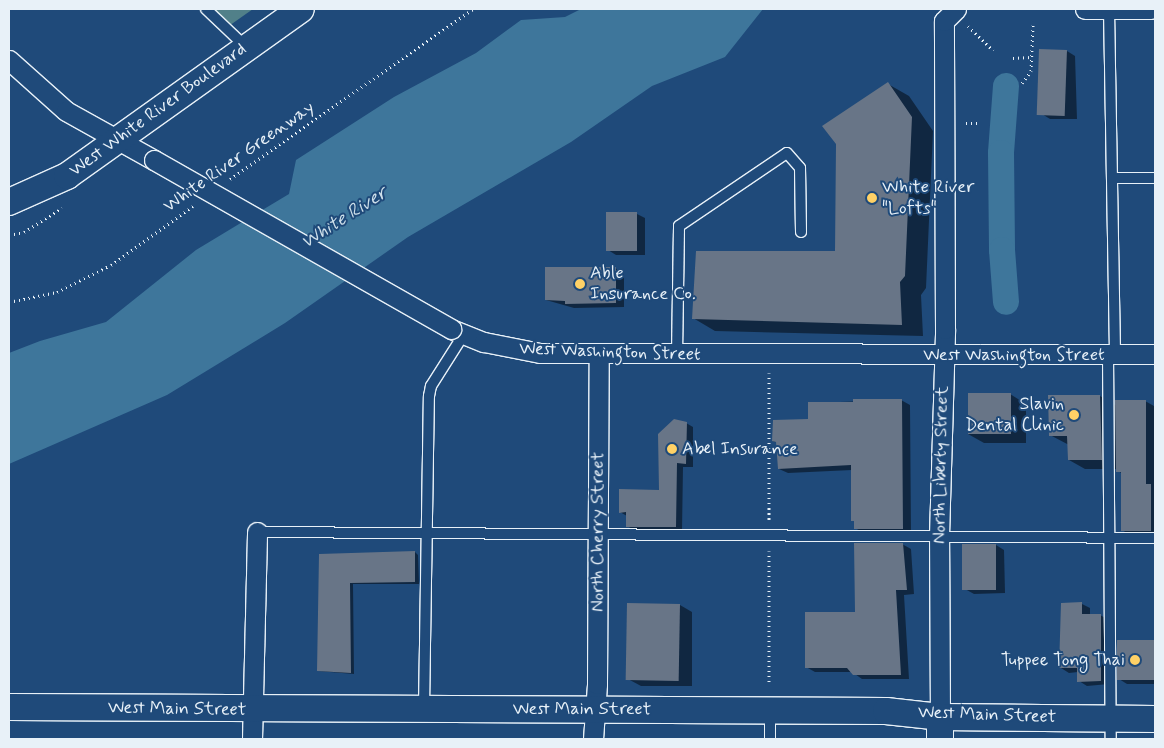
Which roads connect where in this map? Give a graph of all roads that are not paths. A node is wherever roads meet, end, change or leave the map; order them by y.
1 (206, 9) edge
2 (301, 9) edge
3 (956, 9) edge
4 (1085, 9) edge
5 (1109, 9) edge
6 (1151, 9) edge
7 (246, 47) junction
8 (9, 60) edge
9 (117, 139) junction
10 (1112, 178) junction
11 (1155, 178) edge
12 (9, 202) edge
13 (801, 232) dead end
14 (458, 331) junction
15 (943, 354) junction
16 (1111, 354) junction
17 (1155, 354) edge
18 (599, 355) junction
19 (676, 355) junction
20 (257, 532) joint
21 (427, 533) junction
22 (598, 535) junction
23 (939, 536) junction
24 (1109, 538) junction
25 (1155, 538) edge
26 (9, 706) edge
27 (424, 708) junction
28 (596, 709) junction
29 (255, 710) junction
30 (770, 710) junction
31 (1155, 719) edge
32 (940, 728) edge
33 (1110, 728) edge
34 (252, 739) edge
35 (593, 739) edge
36 (770, 739) edge

1 - 7 lane
2 - 7 main road, West White River Boulevard
3 - 15 street, North Liberty Street
4 - 5 street
5 - 6 street
5 - 10 lane
7 - 9 main road, West White River Boulevard
8 - 9 street, West Washington Street
9 - 12 main road, West White River Boulevard
9 - 14 street, West Washington Street, bridge
10 - 11 lane
10 - 16 lane
13 - 19 lane
14 - 18 street, West Washington Street
14 - 21 lane
15 - 16 street, West Washington Street
15 - 19 street, West Washington Street
15 - 23 street, North Liberty Street
16 - 17 street, West Washington Street
16 - 24 lane
18 - 19 street, West Washington Street
18 - 22 street, North Cherry Street
20 - 21 lane
20 - 29 street
21 - 22 lane
21 - 27 lane
22 - 23 lane
22 - 28 street, North Cherry Street
23 - 24 lane
23 - 32 street, North Liberty Street
24 - 25 lane
24 - 33 lane
26 - 29 main road, West Main Street
27 - 28 main road, West Main Street
27 - 29 main road, West Main Street
28 - 30 main road, West Main Street
28 - 35 street, North Cherry Street
29 - 34 street
30 - 32 main road, West Main Street
30 - 36 lane
31 - 33 main road, West Main Street
32 - 33 main road, West Main Street

